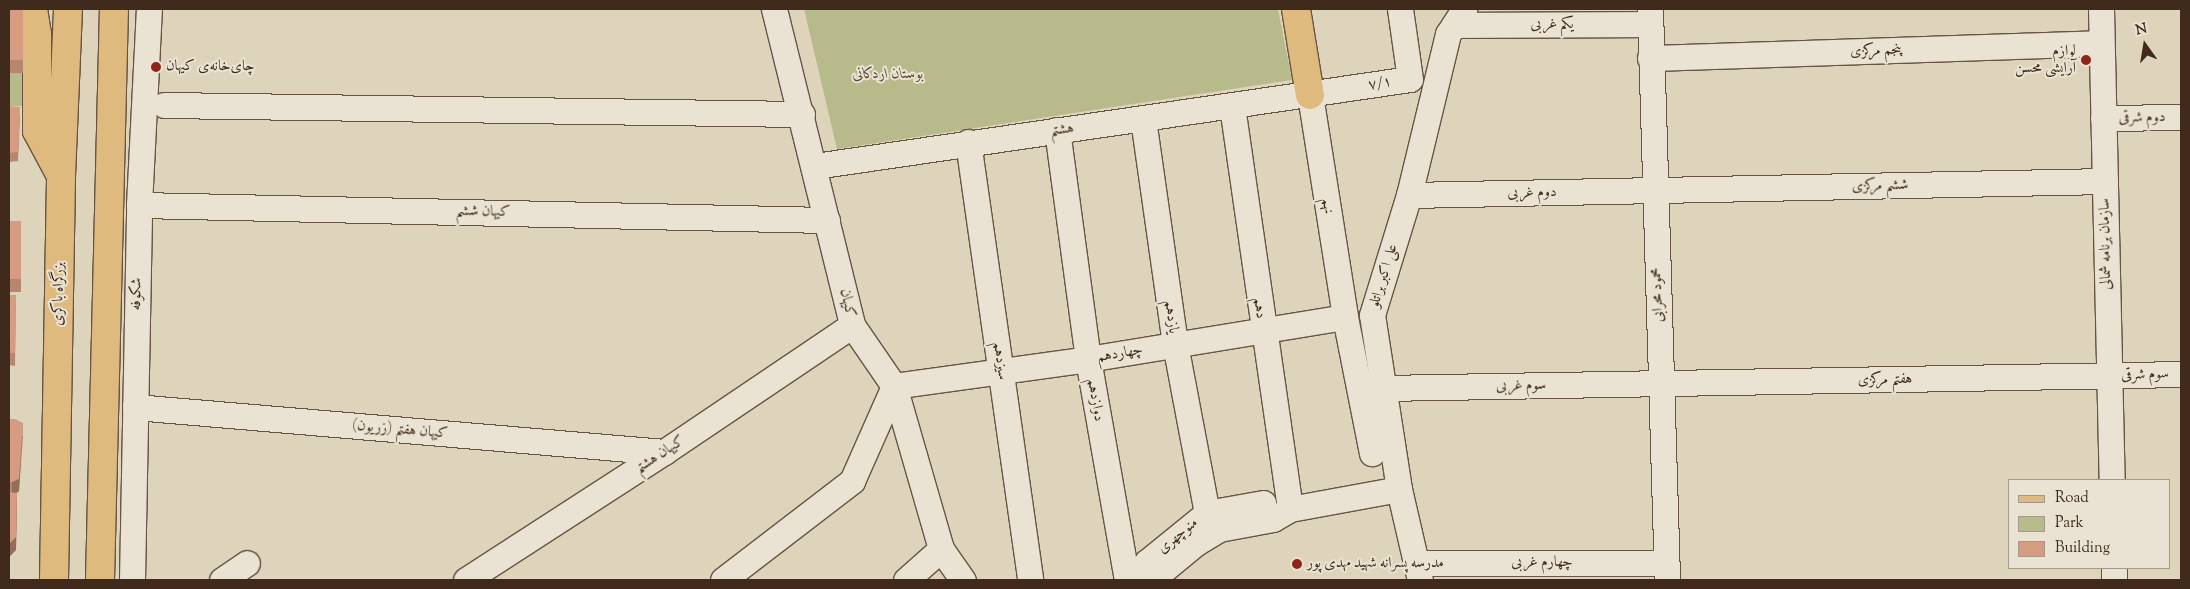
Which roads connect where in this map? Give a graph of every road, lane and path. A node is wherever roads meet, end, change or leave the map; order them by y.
1 (33, 9) edge
2 (68, 9) edge
3 (114, 9) edge
4 (149, 9) edge
5 (774, 9) edge
6 (1296, 9) edge
7 (1400, 9) edge
8 (2100, 9) edge
9 (1650, 16) edge
10 (1459, 17) edge
11 (2101, 43) junction
12 (1650, 58) junction
13 (1310, 95) junction
14 (164, 105) dead end
15 (1232, 106) junction
16 (802, 114) junction
17 (2181, 117) edge
18 (2103, 118) junction
19 (1143, 119) junction
20 (1057, 130) junction
21 (968, 142) junction
22 (815, 166) junction
23 (61, 176) junction
24 (2105, 181) junction
25 (1654, 190) junction
26 (1409, 195) junction
27 (139, 205) junction
28 (827, 220) junction
29 (1345, 317) junction
30 (852, 325) junction
31 (1262, 331) junction
32 (1175, 344) junction
33 (1088, 359) junction
34 (1001, 371) junction
35 (2181, 374) edge
36 (2110, 376) junction
37 (1660, 383) junction
38 (894, 386) junction
39 (1382, 388) junction
40 (135, 407) junction
41 (664, 452) junction
42 (1372, 453) dead end
43 (2112, 479) edge
44 (1399, 488) junction
45 (1290, 509) junction
46 (1207, 513) junction
47 (941, 549) junction
48 (247, 563) dead end
49 (1419, 571) edge
50 (1666, 572) edge
51 (54, 580) edge
52 (100, 580) edge
53 (132, 580) edge
54 (222, 580) edge
55 (466, 580) edge
56 (723, 580) edge
57 (906, 580) edge
58 (963, 580) edge
59 (1030, 580) edge
60 (1127, 580) edge
61 (1136, 580) edge
62 (1151, 580) edge

1 - 23 main road
2 - 23 main road, بزرگراه باکری
3 - 52 main road
4 - 27 street, شکوفه
5 - 16 street, کیهان
6 - 13 main road
7 - 13 street, ۷/۱
8 - 11 street, سازمان برنامه شمالی
9 - 10 street, یکم غربی
9 - 12 street, محمود محرابی
10 - 26 street, علی اکبر براتلو
11 - 12 street, پنجم مرکزی
11 - 18 street, سازمان برنامه شمالی
12 - 25 street, محمود محرابی
13 - 15 street, هشتم
13 - 29 street, نهم
14 - 16 street
15 - 19 street, هشتم
15 - 31 street, دهم
16 - 22 street, کیهان
17 - 18 street, دوم شرقی
18 - 24 street, سازمان برنامه شمالی
19 - 20 street, هشتم
19 - 32 street, یازدهم
20 - 21 street, هشتم
20 - 33 street, دوازدهم
21 - 22 street, هشتم
21 - 34 street, سیزدهم
22 - 28 street, کیهان
23 - 51 main road, بزرگراه باکری
24 - 25 street, ششم مرکزی
24 - 36 street, سازمان برنامه شمالی
25 - 26 street, دوم غربی
25 - 37 street, محمود محرابی
26 - 39 street, علی اکبر براتلو
27 - 28 street, کیهان ششم
27 - 40 street, شکوفه
28 - 30 street, کیهان
29 - 31 street, چهاردهم
29 - 42 street, نهم
30 - 38 street, کیهان
30 - 41 street, کیهان هشتم
31 - 32 street, چهاردهم
31 - 45 street, دهم
32 - 33 street, چهاردهم
32 - 46 street, یازدهم
33 - 34 street, چهاردهم
33 - 60 street, دوازدهم
34 - 38 street, چهاردهم
34 - 59 street, سیزدهم
35 - 36 street, سوم شرقی
36 - 37 street, هفتم مرکزی
36 - 43 street, سازمان برنامه شمالی
37 - 39 street, سوم غربی
37 - 50 street, محمود محرابی
38 - 47 street, کیهان
38 - 56 street
39 - 44 street, علی اکبر براتلو
40 - 41 street, کیهان هفتم (زریون)
40 - 53 street, شکوفه
41 - 55 street, کیهان هشتم
44 - 45 street, منوچهری
44 - 49 street, علی اکبر براتلو
45 - 46 street, منوچهری
45 - 62 street, منوچهری
46 - 61 street, منوچهری
47 - 57 street
47 - 58 street, کیهان
48 - 54 street
49 - 50 street, چهارم غربی

